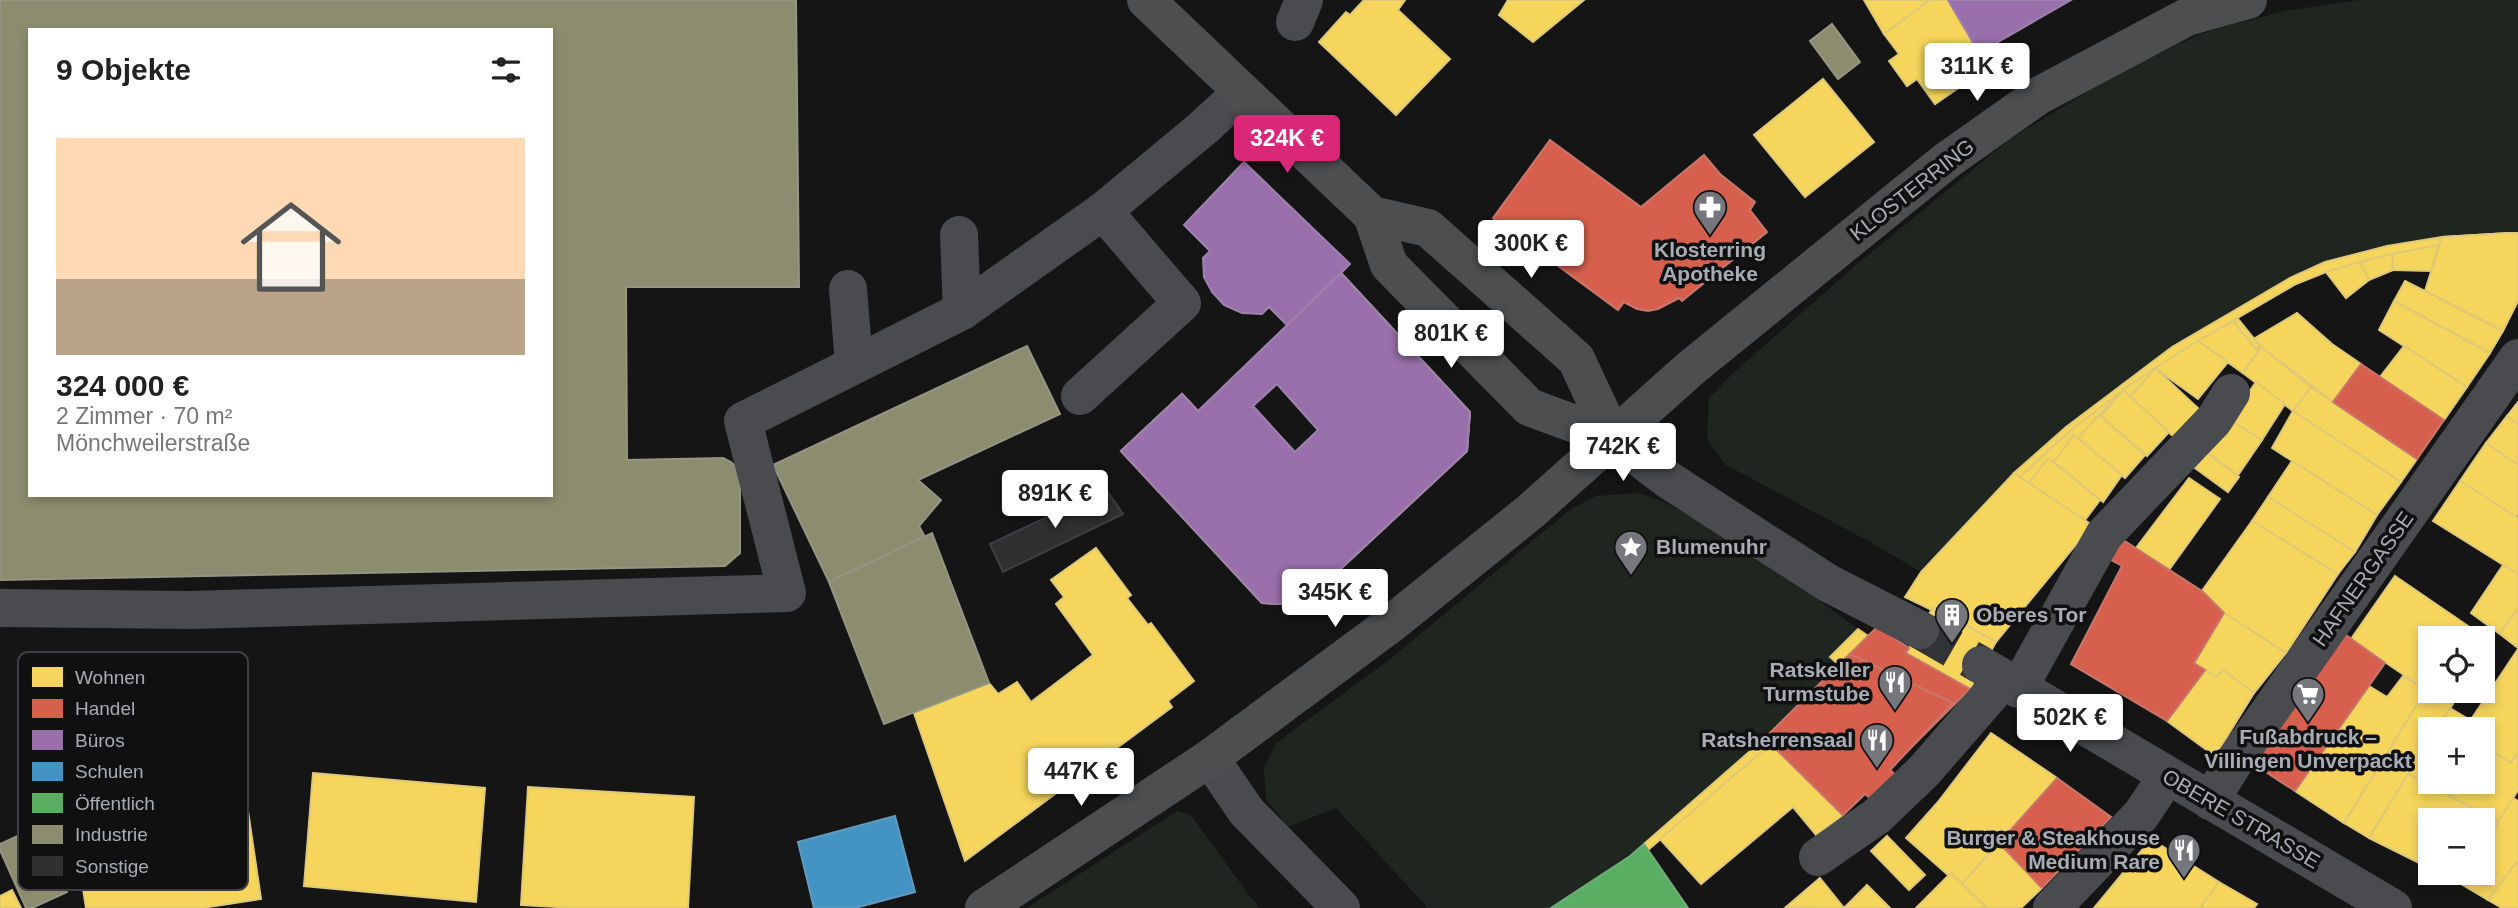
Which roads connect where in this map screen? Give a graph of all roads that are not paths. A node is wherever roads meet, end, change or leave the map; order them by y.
1 (1146, 0) edge
2 (2248, 0) edge
3 (1242, 92) junction
4 (1103, 211) junction
5 (1372, 215) junction
6 (959, 235) dead end
7 (848, 289) dead end
8 (962, 311) junction
9 (2518, 358) edge
10 (855, 364) junction
11 (2231, 393) dead end
12 (1080, 396) dead end
13 (1613, 438) junction
14 (0, 607) edge
15 (1920, 630) tunnel mouth
16 (2001, 678) junction
17 (1210, 758) junction
18 (2167, 776) junction
19 (2210, 801) junction
20 (1818, 857) dead end
21 (984, 908) edge
22 (1341, 908) edge
23 (2052, 908) edge
24 (2393, 908) edge

1 - 3 main road
2 - 13 main road, KLOSTERRING
3 - 4 street
3 - 5 main road
4 - 8 street
4 - 12 street
5 - 13 main road
5 - 13 main road
6 - 8 street
7 - 10 street
8 - 10 street
9 - 19 street, HAFNERGASSE
10 - 14 street
11 - 16 street
13 - 15 street
13 - 17 main road, KLOSTERRING
16 - 18 street, OBERE STRASSE
16 - 20 street
17 - 21 main road, KLOSTERRING
17 - 22 street
18 - 19 street, OBERE STRASSE
18 - 23 street
19 - 24 street, OBERE STRASSE

